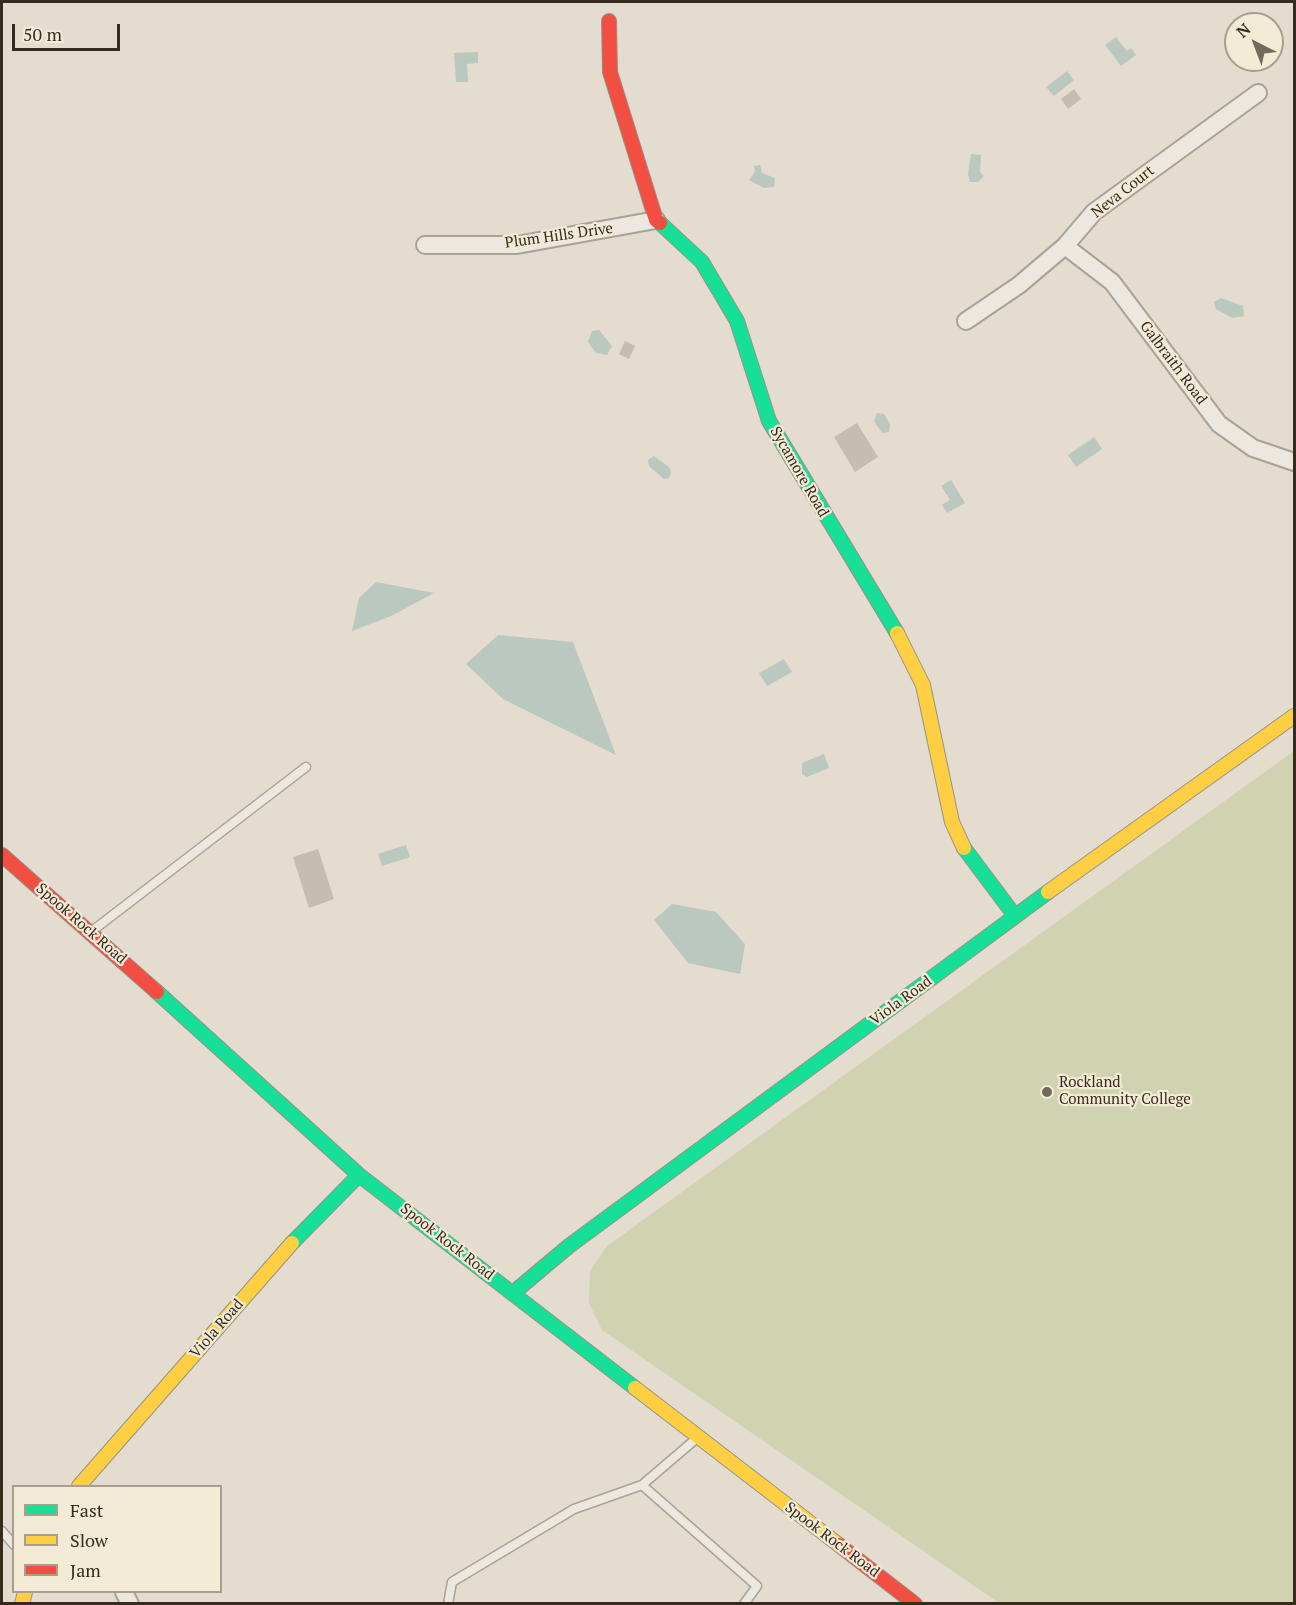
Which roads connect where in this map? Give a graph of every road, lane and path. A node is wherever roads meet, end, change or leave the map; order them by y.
1 (609, 21) dead end
2 (1258, 93) dead end
3 (656, 220) junction
4 (425, 245) dead end
5 (1065, 246) junction
6 (966, 321) dead end
7 (1294, 462) edge
8 (1294, 716) edge
9 (306, 767) dead end
10 (2, 855) edge
11 (1016, 916) junction
12 (91, 932) junction
13 (359, 1175) junction
14 (513, 1293) junction
15 (698, 1438) junction
16 (80, 1485) edge
17 (642, 1485) junction
18 (2, 1531) edge
19 (12, 1543) edge
20 (448, 1604) edge
21 (744, 1604) edge
22 (915, 1604) edge

1 - 3 street
2 - 5 street, Neva Court
3 - 4 street, Plum Hills Drive
3 - 11 street, Sycamore Road
5 - 6 street, Neva Court
5 - 7 street, Galbraith Road
8 - 11 street, Viola Road
9 - 12 lane
10 - 12 street, Spook Rock Road
11 - 14 street, Viola Road
12 - 13 street, Spook Rock Road
13 - 14 street, Spook Rock Road
13 - 16 street, Viola Road
14 - 15 street, Spook Rock Road
15 - 17 lane
15 - 22 street, Spook Rock Road
17 - 20 lane
17 - 21 lane
18 - 19 lane

